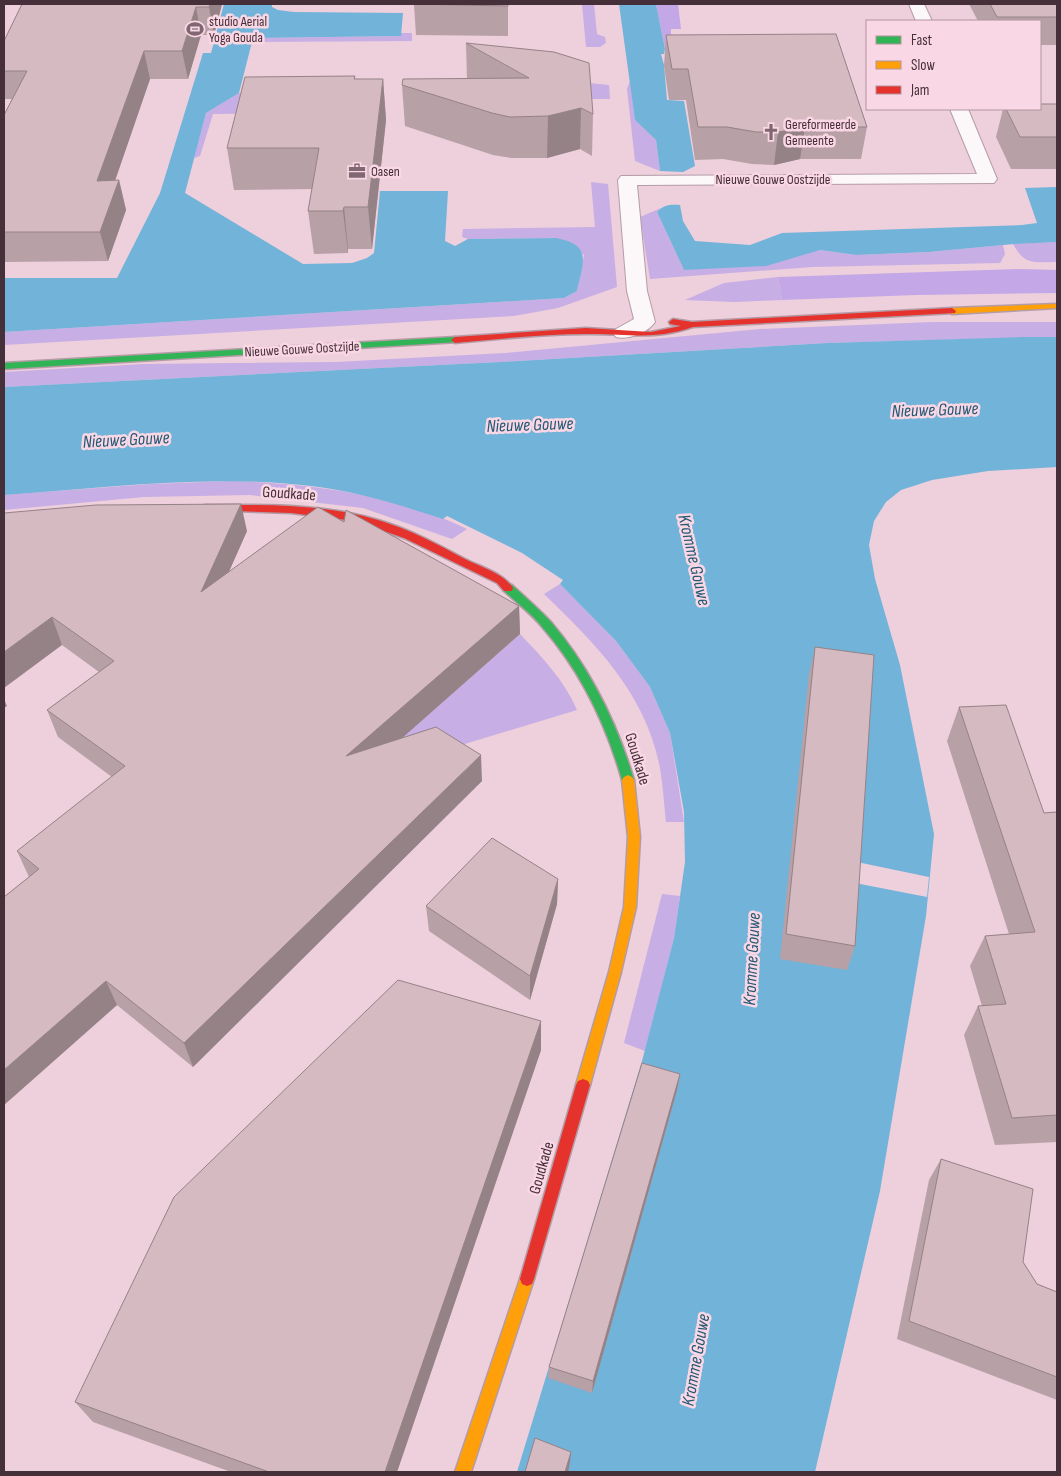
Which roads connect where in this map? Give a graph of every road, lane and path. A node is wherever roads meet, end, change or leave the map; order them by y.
1 (916, 4) edge
2 (924, 20) edge
3 (959, 110) edge
4 (1057, 306) edge
5 (645, 322) junction
6 (692, 324) junction
7 (600, 330) junction
8 (623, 333) junction
9 (4, 366) edge
10 (192, 508) edge
11 (463, 1472) edge

1 - 2 street
3 - 5 street, Nieuwe Gouwe Oostzijde
4 - 6 main road, Nieuwe Gouwe Oostzijde
5 - 6 main road, Nieuwe Gouwe Oostzijde
5 - 7 main road, Nieuwe Gouwe Oostzijde
5 - 8 street, Nieuwe Gouwe Oostzijde
6 - 8 main road, Nieuwe Gouwe Oostzijde
7 - 8 main road, Nieuwe Gouwe Oostzijde
7 - 9 main road, Nieuwe Gouwe Oostzijde
10 - 11 main road, Goudkade

